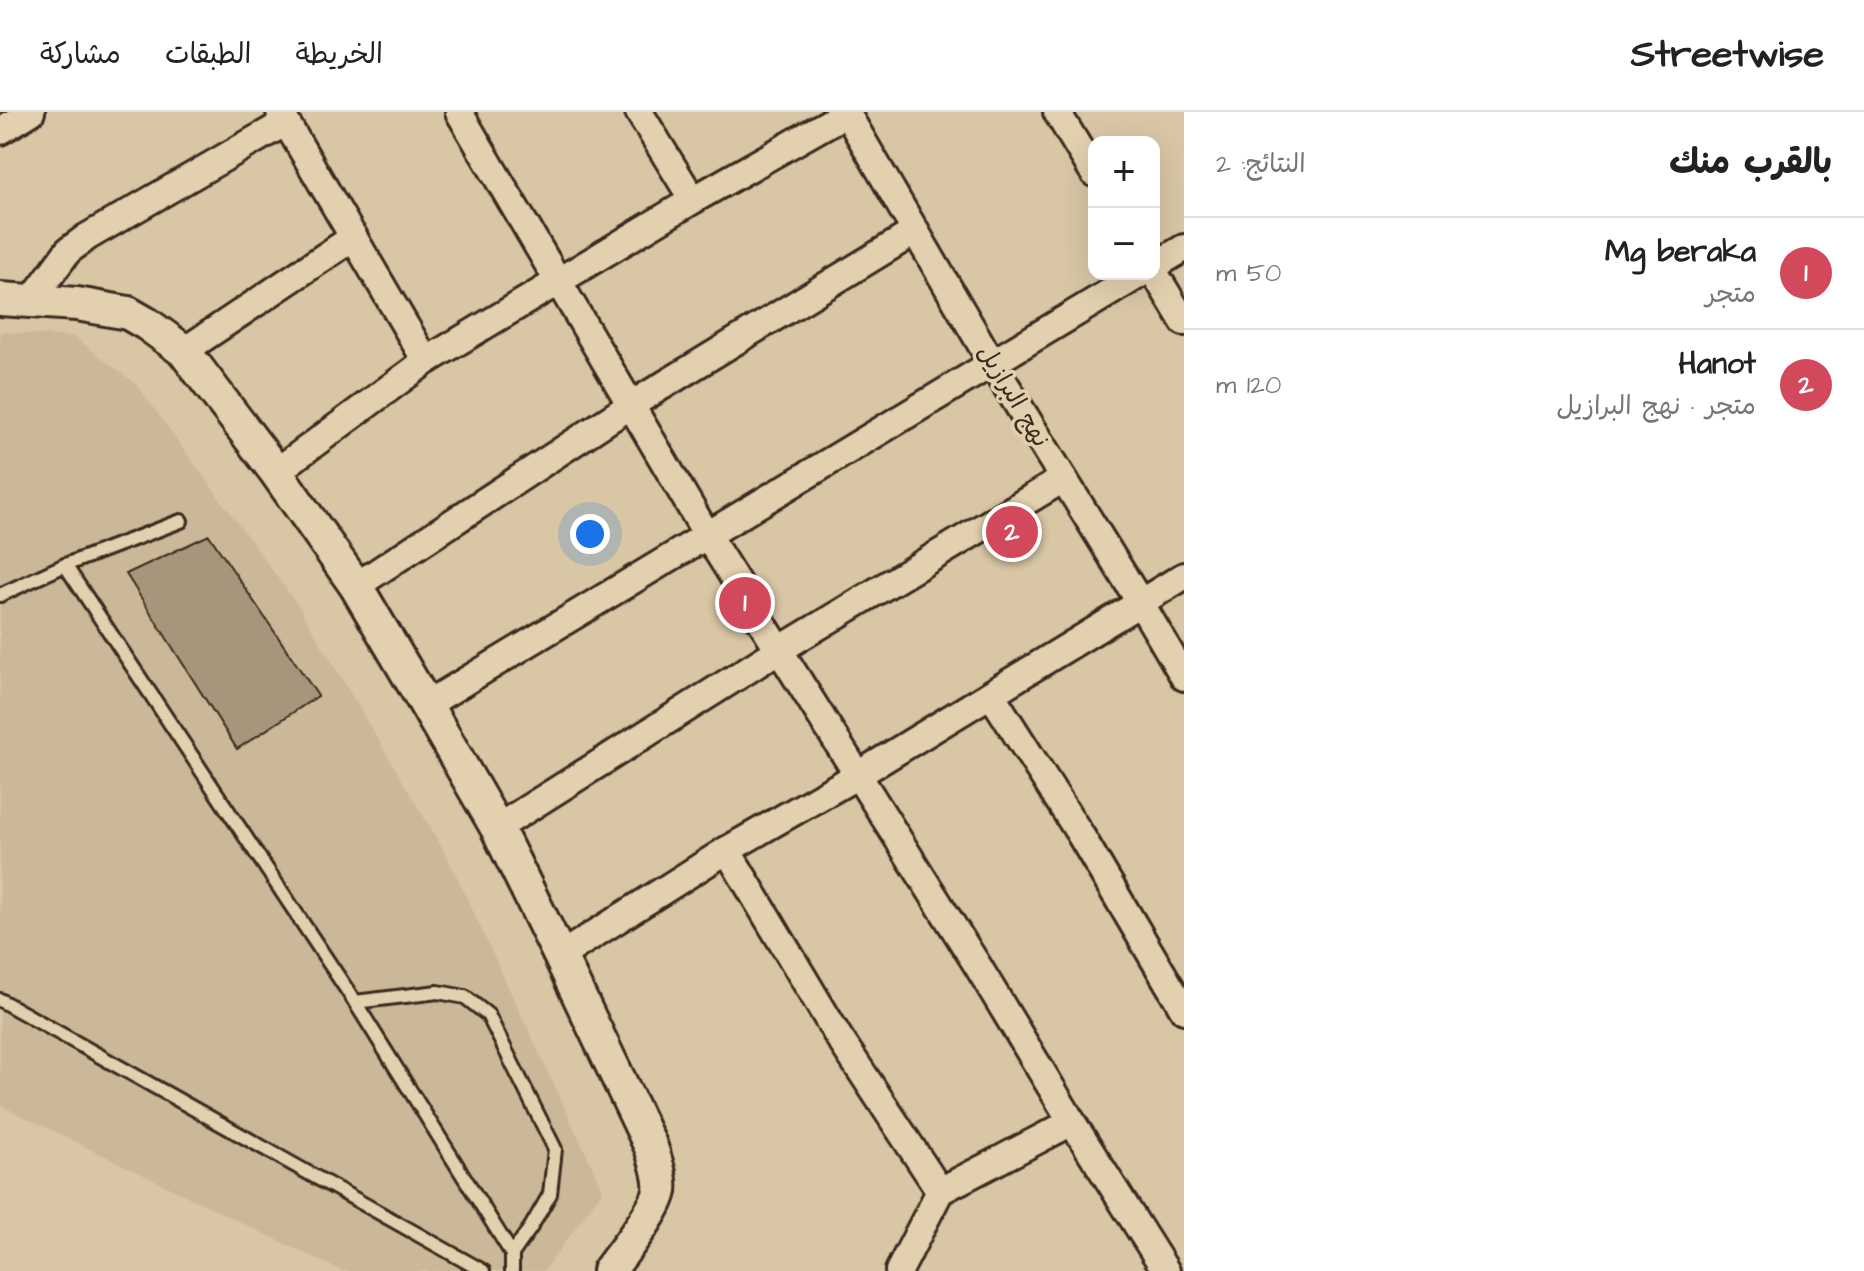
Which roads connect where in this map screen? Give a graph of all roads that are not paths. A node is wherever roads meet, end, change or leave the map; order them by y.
1 (31, 112) edge
2 (459, 112) edge
3 (639, 112) edge
4 (847, 112) edge
5 (1057, 112) edge
6 (283, 117) edge
7 (0, 131) edge
8 (1088, 163) edge
9 (693, 200) junction
10 (916, 231) junction
11 (354, 237) junction
12 (1184, 248) edge
13 (1160, 265) edge
14 (1130, 280) edge
15 (1160, 280) edge
16 (560, 282) junction
17 (16, 300) edge
18 (1184, 322) edge
19 (184, 351) junction
20 (426, 361) junction
21 (992, 363) junction
22 (631, 405) junction
23 (276, 472) junction
24 (1063, 479) junction
25 (181, 521) dead end
26 (707, 535) junction
27 (65, 565) junction
28 (1184, 576) edge
29 (356, 586) junction
30 (0, 595) edge
31 (1140, 602) junction
32 (779, 650) junction
33 (1184, 677) edge
34 (991, 694) junction
35 (426, 705) junction
36 (858, 775) junction
37 (497, 828) junction
38 (727, 850) junction
39 (560, 956) junction
40 (0, 1000) edge
41 (355, 1002) junction
42 (1184, 1010) edge
43 (1072, 1122) junction
44 (940, 1191) junction
45 (512, 1254) junction
46 (483, 1271) edge
47 (512, 1271) edge
48 (609, 1271) edge
49 (899, 1271) edge
50 (1166, 1271) edge

1 - 7 street
2 - 16 street
3 - 9 street
4 - 9 street
4 - 10 street, نهج البرازيل
5 - 8 street
6 - 11 street
6 - 17 street
9 - 16 street
10 - 21 street, نهج البرازيل
10 - 22 street
11 - 19 street
11 - 20 street
12 - 13 street
14 - 21 street
15 - 18 street
16 - 20 street
16 - 22 street
17 - 19 street
19 - 23 street
20 - 23 street
21 - 24 street, نهج البرازيل
21 - 26 street
22 - 26 street
22 - 29 street
23 - 29 street
24 - 31 street, نهج البرازيل
24 - 32 street
25 - 27 lane
26 - 32 street
26 - 35 street
27 - 30 lane
27 - 41 lane
28 - 31 street
29 - 35 street
31 - 33 street, نهج البرازيل
31 - 34 street
32 - 36 street
32 - 37 street
34 - 36 street
34 - 42 street
35 - 37 street
36 - 38 street
36 - 43 street
37 - 39 street
38 - 39 street
38 - 44 street
39 - 48 street
40 - 46 lane
41 - 45 lane
41 - 45 lane
43 - 44 street
43 - 50 street
44 - 49 street
45 - 47 lane

